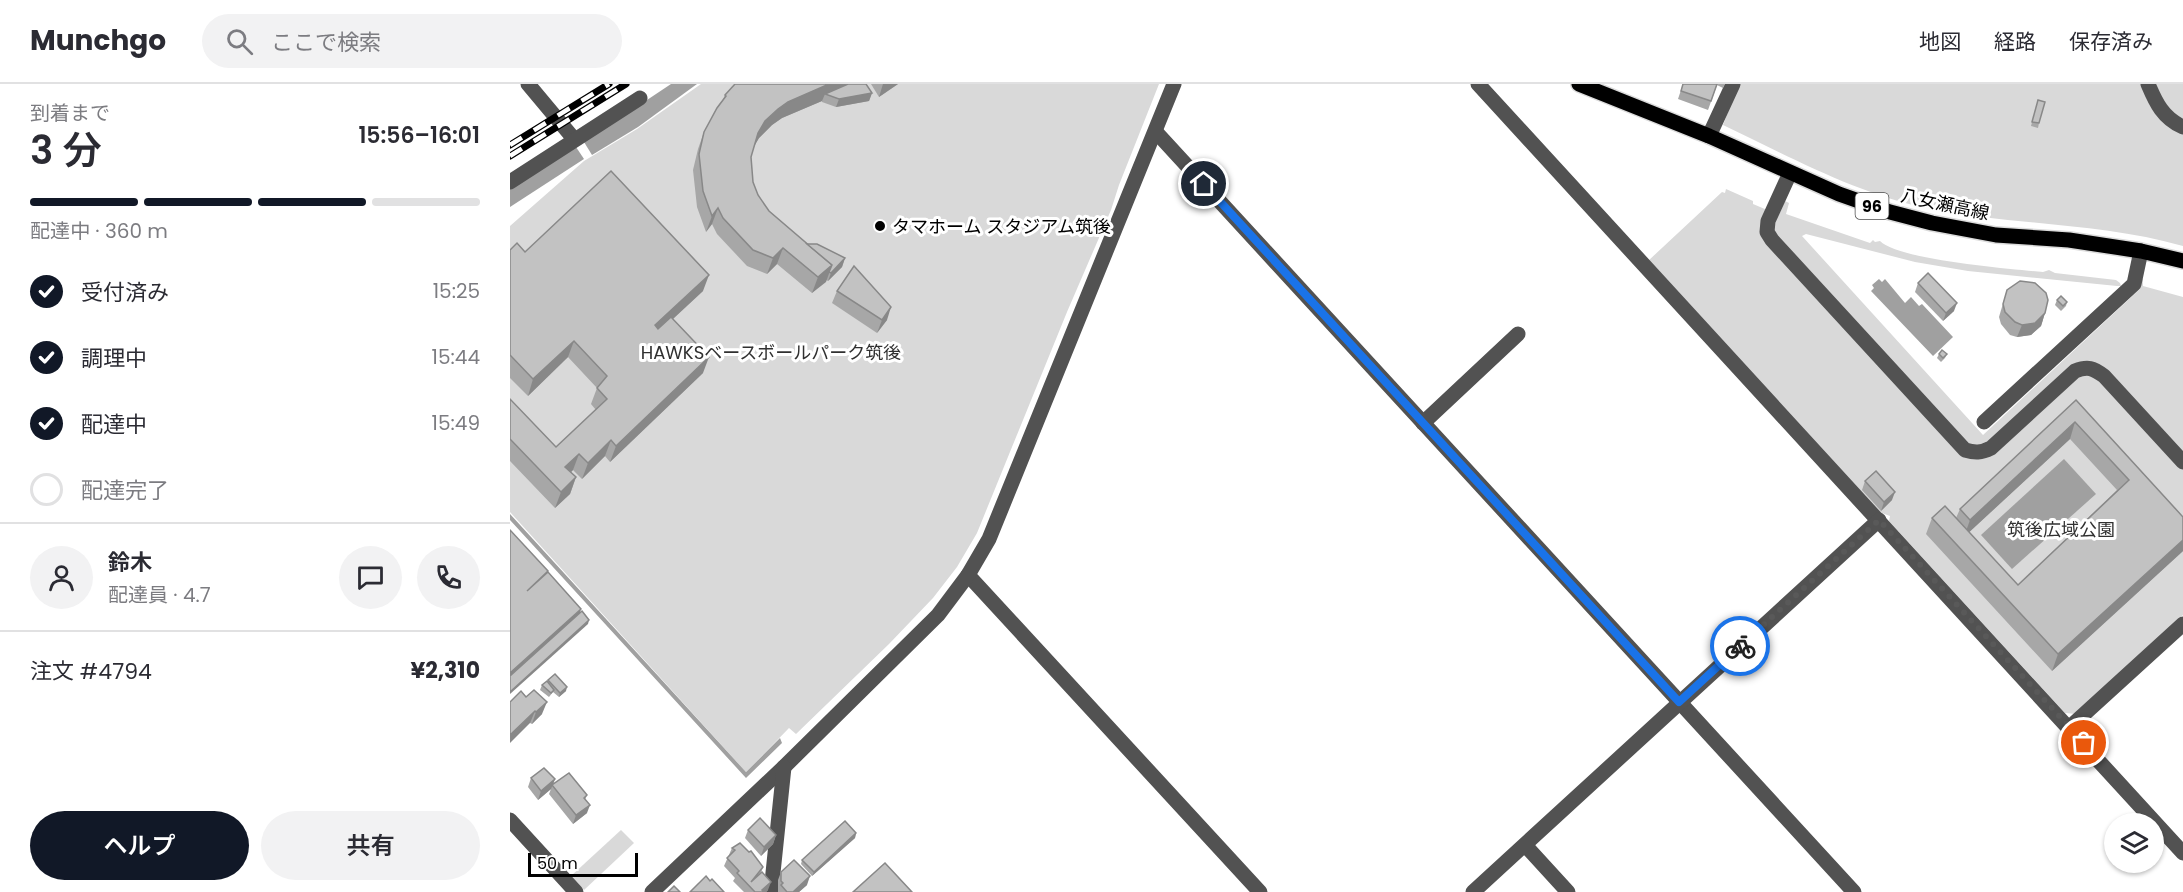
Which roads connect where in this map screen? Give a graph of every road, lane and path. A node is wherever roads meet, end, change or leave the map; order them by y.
1 (528, 84) edge
2 (1174, 84) edge
3 (1478, 84) edge
4 (1579, 84) edge
5 (1734, 84) edge
6 (2148, 84) edge
7 (640, 98) dead end
8 (2183, 128) edge
9 (1155, 132) junction
10 (1709, 136) junction
11 (574, 139) junction
12 (1790, 173) junction
13 (510, 182) edge
14 (2141, 251) junction
15 (2183, 261) edge
16 (1518, 334) dead end
17 (1984, 422) dead end
18 (1423, 423) junction
19 (2183, 462) edge
20 (1879, 520) junction
21 (968, 575) junction
22 (2183, 624) edge
23 (1679, 702) junction
24 (2070, 727) junction
25 (784, 767) junction
26 (510, 820) edge
27 (1525, 845) junction
28 (2183, 853) edge
29 (576, 892) edge
30 (652, 892) edge
31 (771, 892) edge
32 (1260, 892) edge
33 (1473, 892) edge
34 (1568, 892) edge
35 (1854, 892) edge

1 - 11 street
2 - 9 street
3 - 20 street
4 - 10 main road, 八女瀬高線 / 96
5 - 10 street
6 - 8 street
7 - 11 street
9 - 18 street
9 - 21 street
10 - 12 main road, 八女瀬高線 / 96
11 - 13 street
12 - 14 main road, 八女瀬高線 / 96
12 - 19 street
14 - 15 main road, 八女瀬高線 / 96
14 - 17 street
16 - 18 street
18 - 23 street
20 - 23 street
20 - 24 street
21 - 25 street
21 - 32 street
22 - 24 street
23 - 27 street
23 - 35 street
24 - 28 street
25 - 30 street
25 - 31 street
26 - 29 street
27 - 33 street
27 - 34 street

